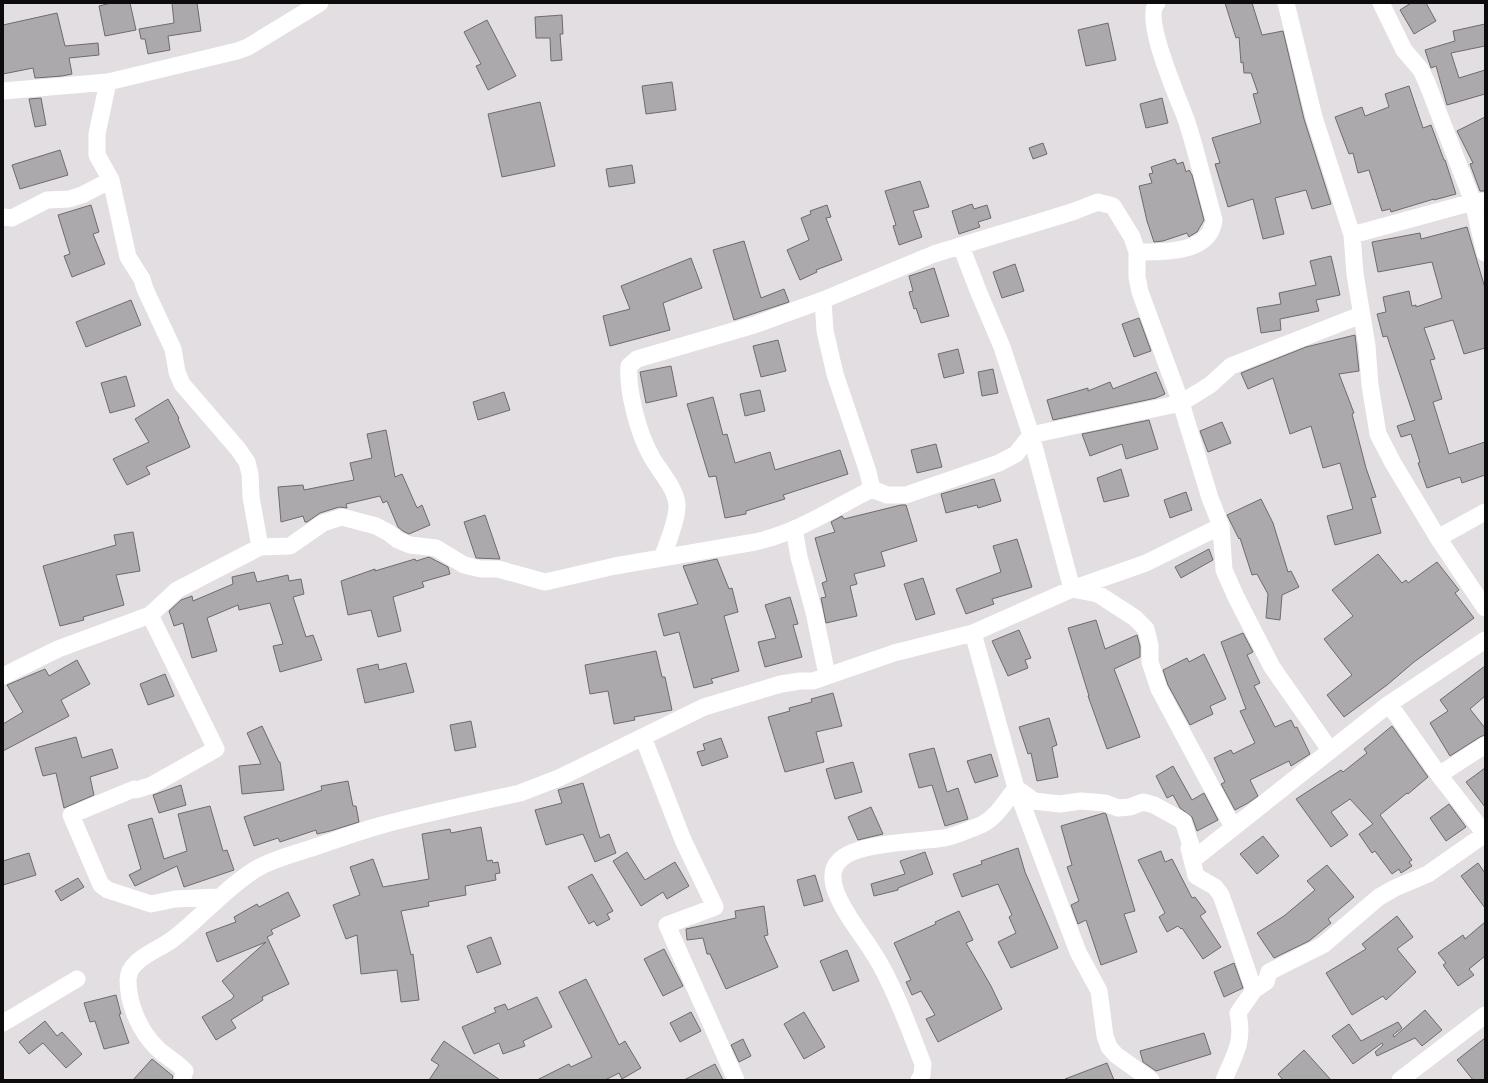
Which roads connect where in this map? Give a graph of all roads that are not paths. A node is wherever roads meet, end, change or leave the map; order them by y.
1 (320, 3) edge
2 (1157, 3) edge
3 (1286, 3) edge
4 (1381, 3) edge
5 (108, 82) junction
6 (3, 91) edge
7 (111, 180) junction
8 (1479, 201) edge
9 (3, 217) edge
10 (1352, 235) junction
11 (961, 246) junction
12 (1137, 252) junction
13 (1485, 253) edge
14 (823, 300) junction
15 (1361, 315) junction
16 (1182, 403) junction
17 (1031, 436) junction
18 (872, 488) junction
19 (1485, 512) edge
20 (1221, 526) junction
21 (794, 529) junction
22 (1438, 538) junction
23 (260, 547) junction
24 (662, 558) junction
25 (1072, 589) junction
26 (1485, 608) edge
27 (150, 615) junction
28 (973, 633) junction
29 (1485, 640) edge
30 (827, 675) junction
31 (3, 676) edge
32 (1390, 704) junction
33 (643, 737) junction
34 (1485, 746) edge
35 (1330, 750) junction
36 (1439, 775) junction
37 (1016, 788) junction
38 (1183, 821) junction
39 (1233, 827) junction
40 (1485, 834) edge
41 (218, 897) junction
42 (77, 979) dead end
43 (1254, 990) junction
44 (1485, 1015) edge
45 (3, 1023) edge
46 (921, 1072) edge
47 (182, 1080) edge
48 (736, 1080) edge
49 (935, 1080) edge
50 (1151, 1080) edge
51 (1224, 1080) edge
52 (1400, 1080) edge

1 - 5 street
2 - 12 street
3 - 10 street
4 - 8 street
5 - 6 street
5 - 7 street
7 - 9 street
7 - 23 street
8 - 10 street
8 - 13 street
10 - 15 street
11 - 12 street
11 - 14 street
11 - 17 street
12 - 16 street
14 - 18 street
14 - 24 street
15 - 16 street
15 - 22 street
16 - 17 street
16 - 20 street
17 - 18 street
17 - 25 street
18 - 21 street
19 - 22 street
20 - 25 street
20 - 35 street
21 - 24 street
21 - 30 street
22 - 26 street
23 - 24 street
23 - 27 street
25 - 28 street
25 - 39 street
27 - 31 street
27 - 41 street
28 - 30 street
28 - 37 street
29 - 32 street
30 - 33 street
32 - 35 street
32 - 36 street
33 - 41 street
33 - 48 street
34 - 36 street
35 - 39 street
36 - 40 street
37 - 38 street
37 - 46 street
37 - 50 street
38 - 39 street
38 - 43 street
40 - 43 street
41 - 47 street
42 - 45 street
43 - 51 street
44 - 52 street
46 - 49 street

